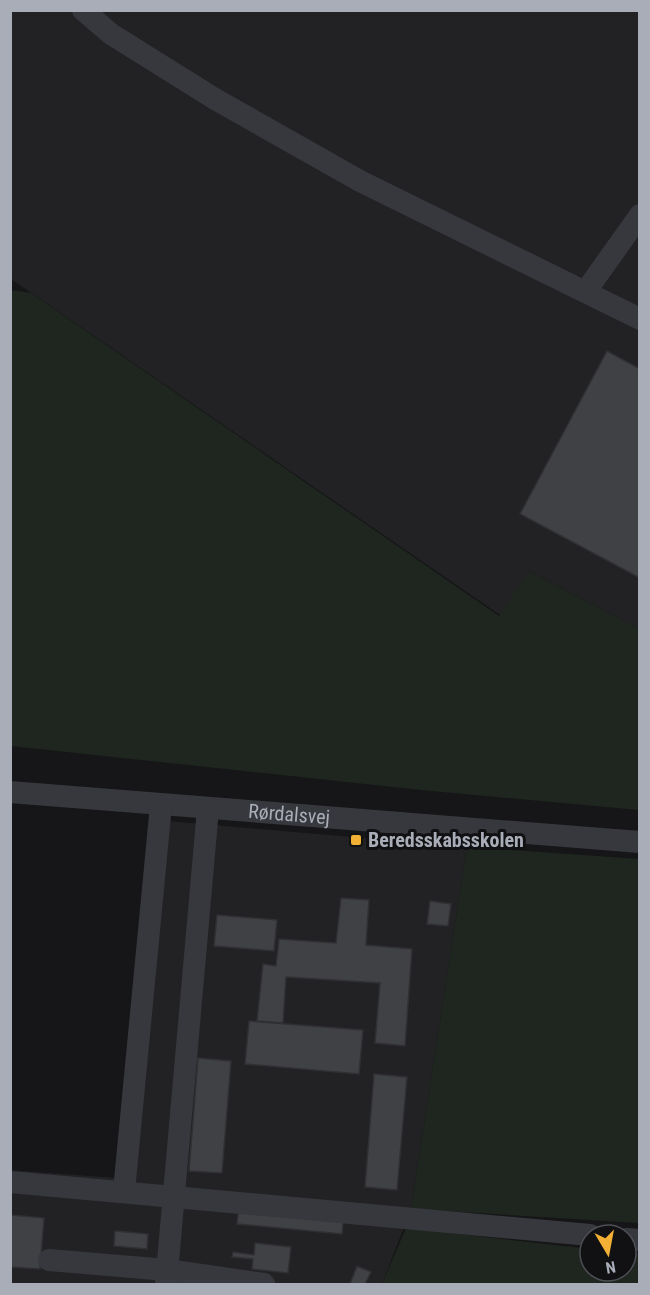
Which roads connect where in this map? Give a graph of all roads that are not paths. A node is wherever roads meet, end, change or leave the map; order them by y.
1 (83, 10) edge
2 (639, 214) edge
3 (586, 291) junction
4 (639, 318) edge
5 (10, 792) edge
6 (161, 805) junction
7 (208, 809) junction
8 (639, 842) edge
9 (10, 1182) edge
10 (124, 1191) junction
11 (175, 1196) junction
12 (578, 1234) edge
13 (49, 1260) dead end
14 (166, 1277) edge
15 (256, 1284) edge

1 - 3 street
2 - 3 street
3 - 4 street
5 - 6 street, Rørdalsvej
6 - 7 street, Rørdalsvej
6 - 10 street
7 - 8 street, Rørdalsvej
7 - 11 street
9 - 10 street
10 - 11 street
11 - 12 street
11 - 14 street
13 - 14 street
14 - 15 street

